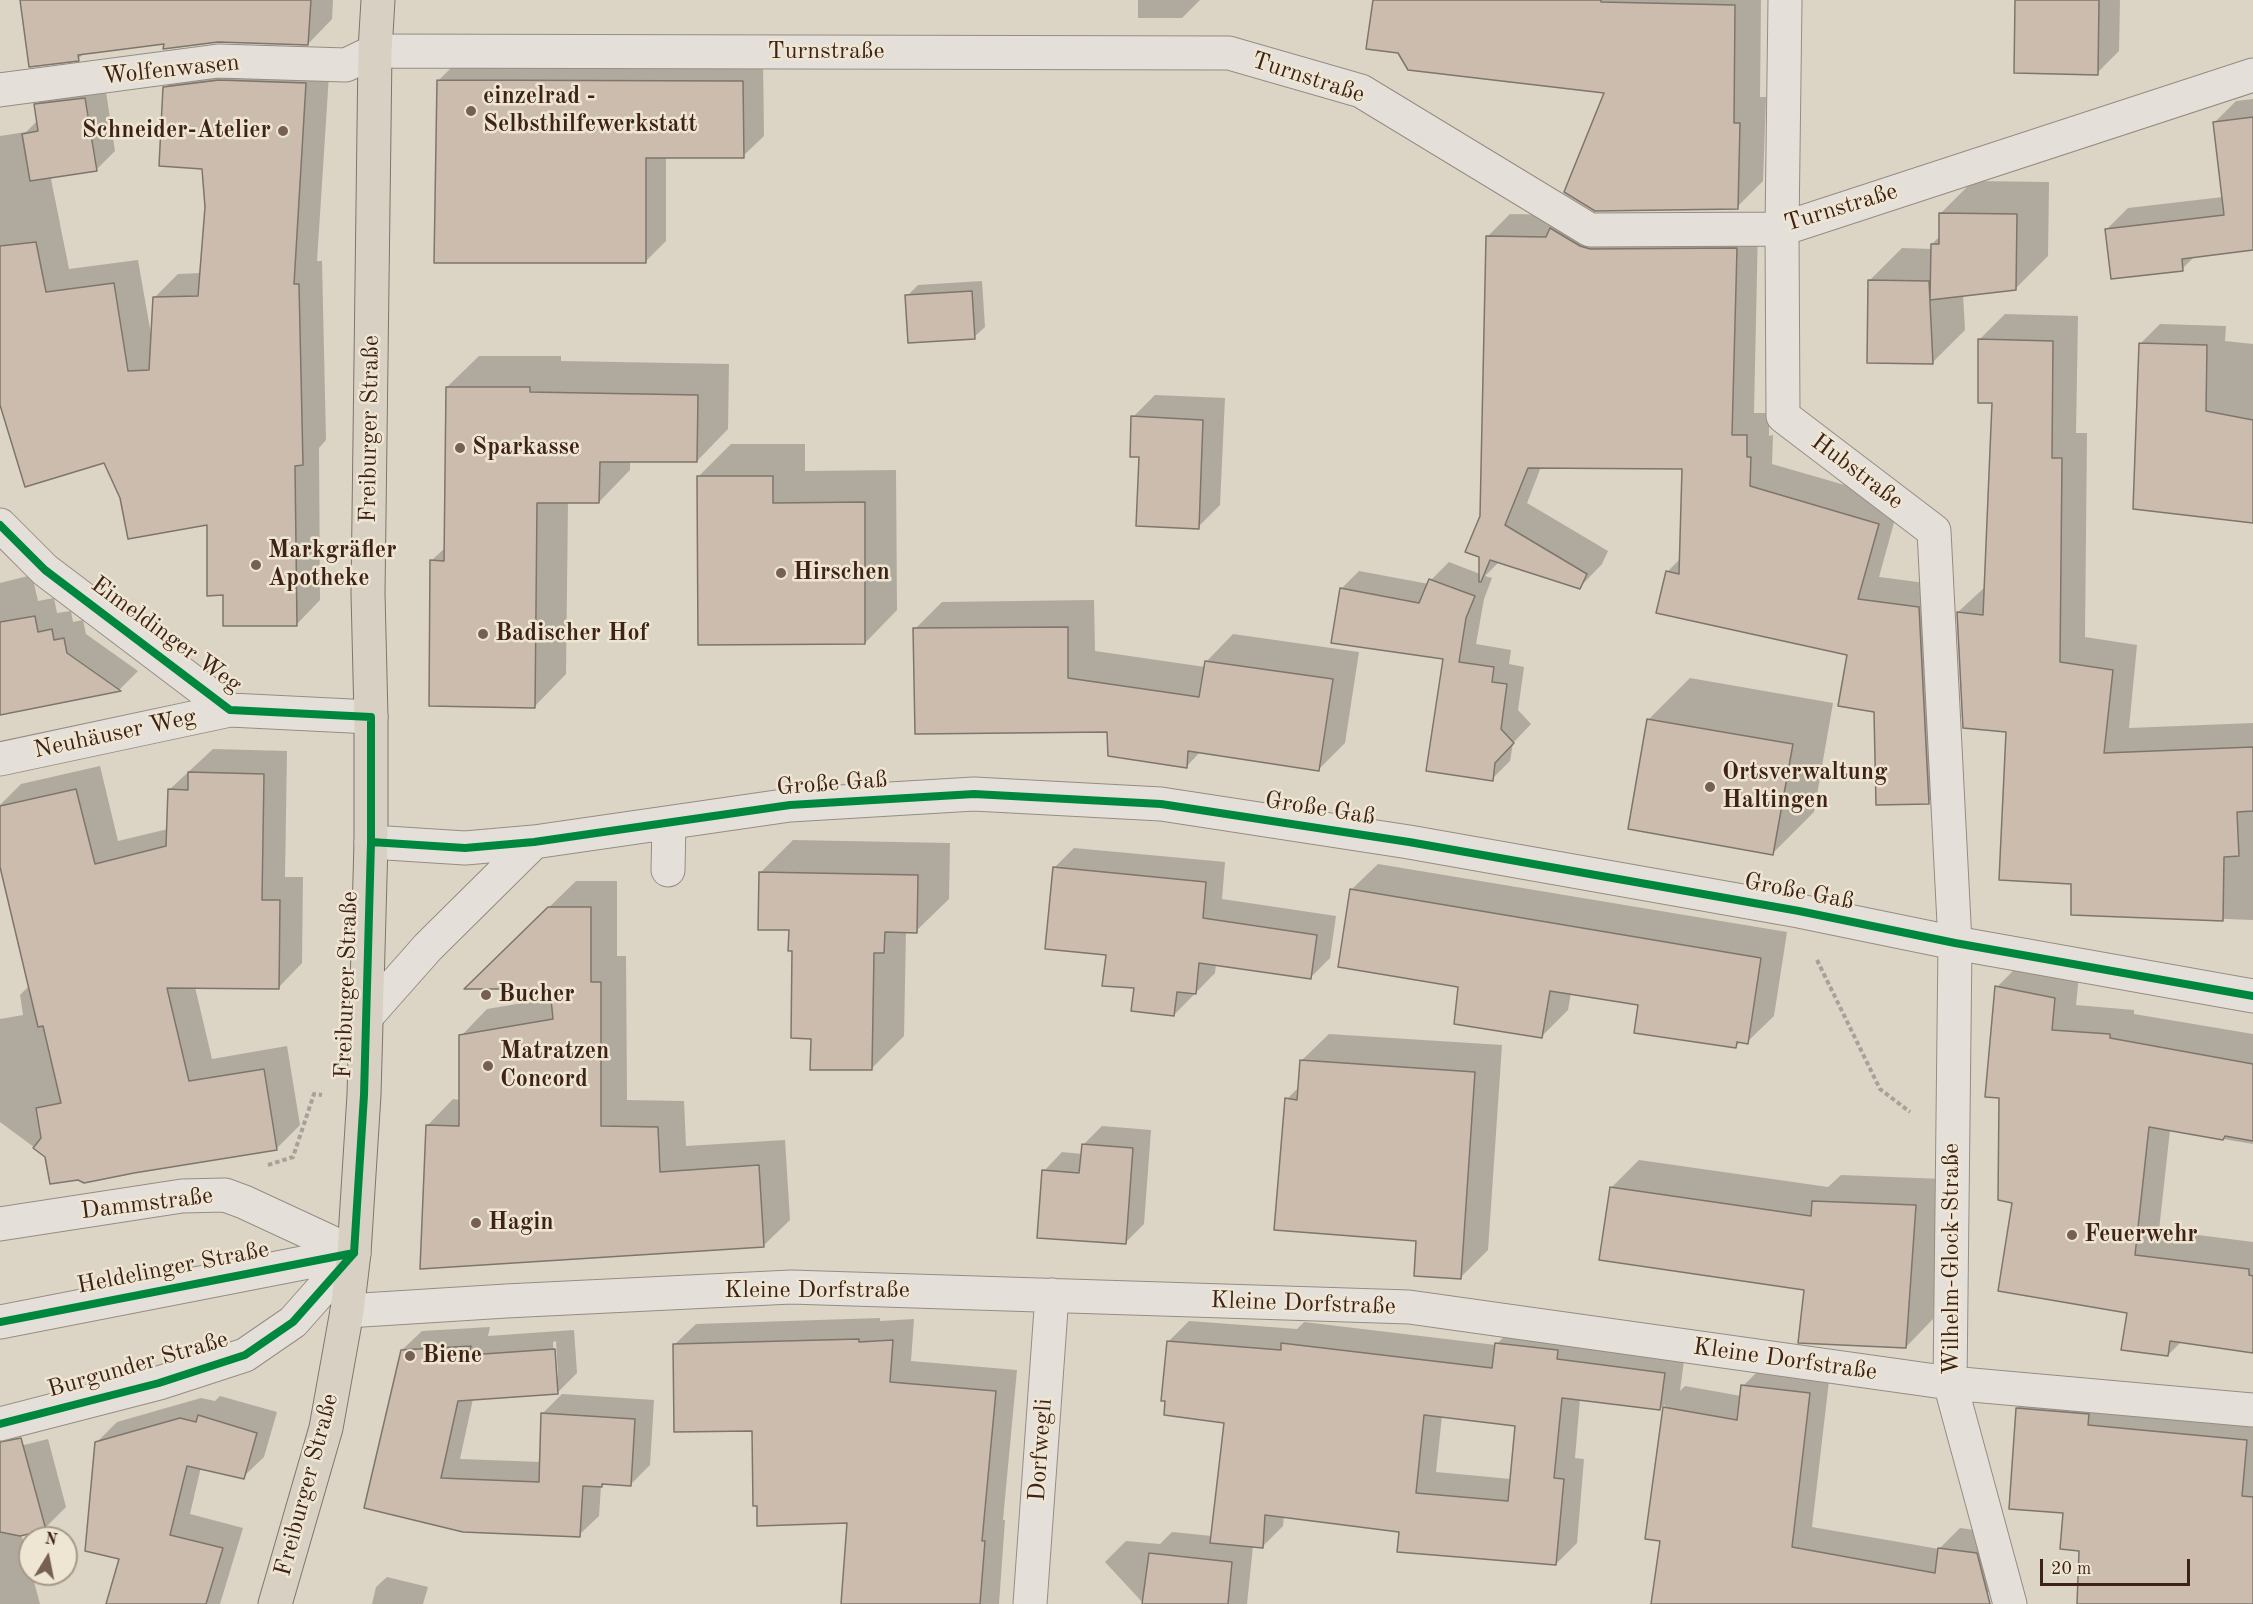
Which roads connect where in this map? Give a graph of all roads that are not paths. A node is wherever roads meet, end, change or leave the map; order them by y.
1 (378, 0) edge
2 (1785, 0) edge
3 (375, 51) junction
4 (2253, 75) edge
5 (0, 90) edge
6 (1782, 229) junction
7 (0, 525) edge
8 (230, 710) junction
9 (371, 717) junction
10 (0, 759) edge
11 (669, 823) junction
12 (534, 842) junction
13 (371, 843) junction
14 (668, 870) dead end
15 (1955, 943) junction
16 (2253, 996) edge
17 (366, 1017) junction
18 (0, 1224) edge
19 (354, 1253) junction
20 (1052, 1295) junction
21 (346, 1311) junction
22 (0, 1322) edge
23 (1950, 1383) junction
24 (2253, 1410) edge
25 (0, 1424) edge
26 (275, 1604) edge
27 (1030, 1604) edge
28 (2010, 1604) edge

1 - 3 main road, Freiburger Straße
2 - 6 street, Hubstraße
3 - 5 street, Wolfenwasen
3 - 6 street, Turnstraße
3 - 9 main road, Freiburger Straße
4 - 6 street, Turnstraße
6 - 15 street, Hubstraße
7 - 8 street, Eimeldinger Weg
8 - 9 street, Eimeldinger Weg
8 - 10 street, Neuhäuser Weg
9 - 13 main road, Freiburger Straße
11 - 12 street, Große Gaß
11 - 14 street
11 - 15 street, Große Gaß
12 - 13 street, Große Gaß
12 - 17 street
13 - 17 main road, Freiburger Straße
15 - 16 street, Große Gaß
15 - 23 street, Wilhelm-Glock-Straße
17 - 19 main road, Freiburger Straße
18 - 19 street, Dammstraße
19 - 21 main road, Freiburger Straße
19 - 22 street, Heldelinger Straße
19 - 25 street, Burgunder Straße
20 - 21 street, Kleine Dorfstraße
20 - 23 street, Kleine Dorfstraße
20 - 27 street, Dorfwegli
21 - 26 main road, Freiburger Straße
23 - 24 street, Kleine Dorfstraße
23 - 28 street, Wilhelm-Glock-Straße

